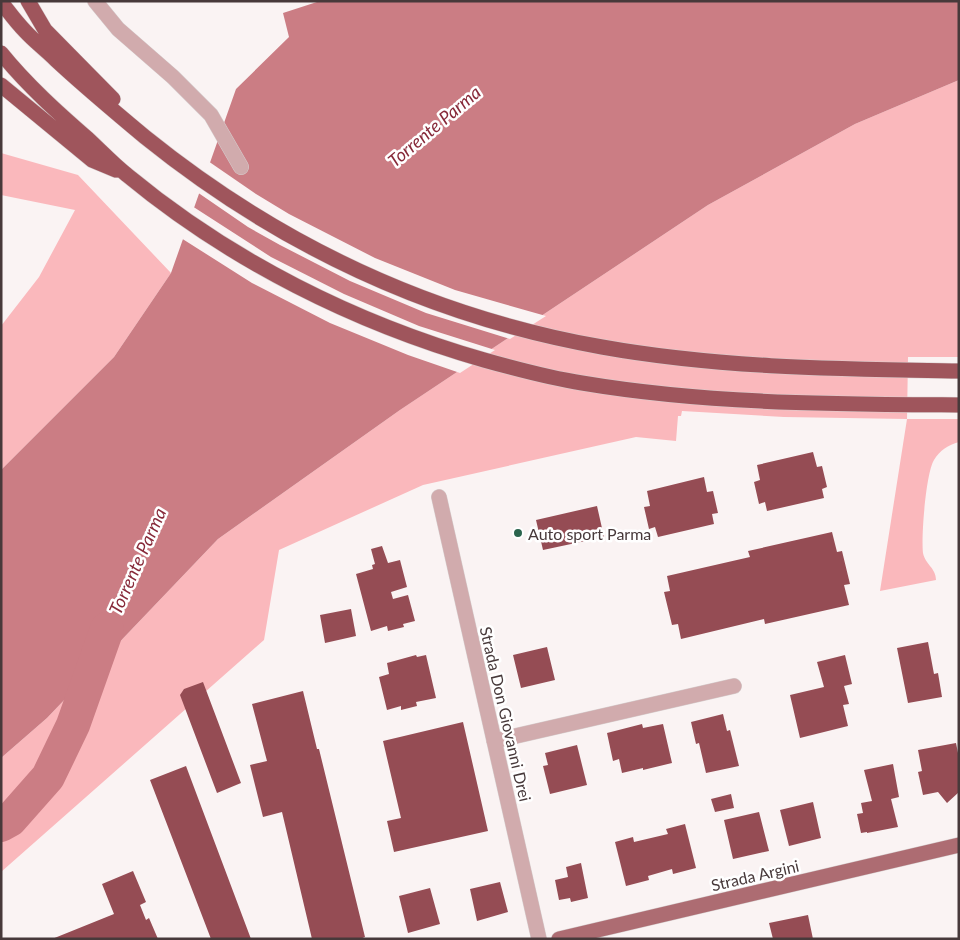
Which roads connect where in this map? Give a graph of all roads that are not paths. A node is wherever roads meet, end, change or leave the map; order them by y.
1 (28, 1) edge
2 (95, 1) edge
3 (1, 2) edge
4 (1, 53) edge
5 (1, 85) edge
6 (162, 150) junction
7 (240, 167) dead end
8 (127, 175) junction
9 (959, 371) edge
10 (959, 405) edge
11 (439, 498) dead end
12 (734, 686) dead end
13 (494, 741) junction
14 (959, 845) edge
15 (539, 939) edge
16 (559, 939) edge

1 - 6 highway
2 - 7 street
3 - 6 highway
4 - 8 highway
5 - 8 highway
6 - 9 highway
8 - 10 highway
11 - 13 street, Strada Don Giovanni Drei
12 - 13 street
13 - 15 street, Strada Don Giovanni Drei
14 - 16 main road, Strada Argini

